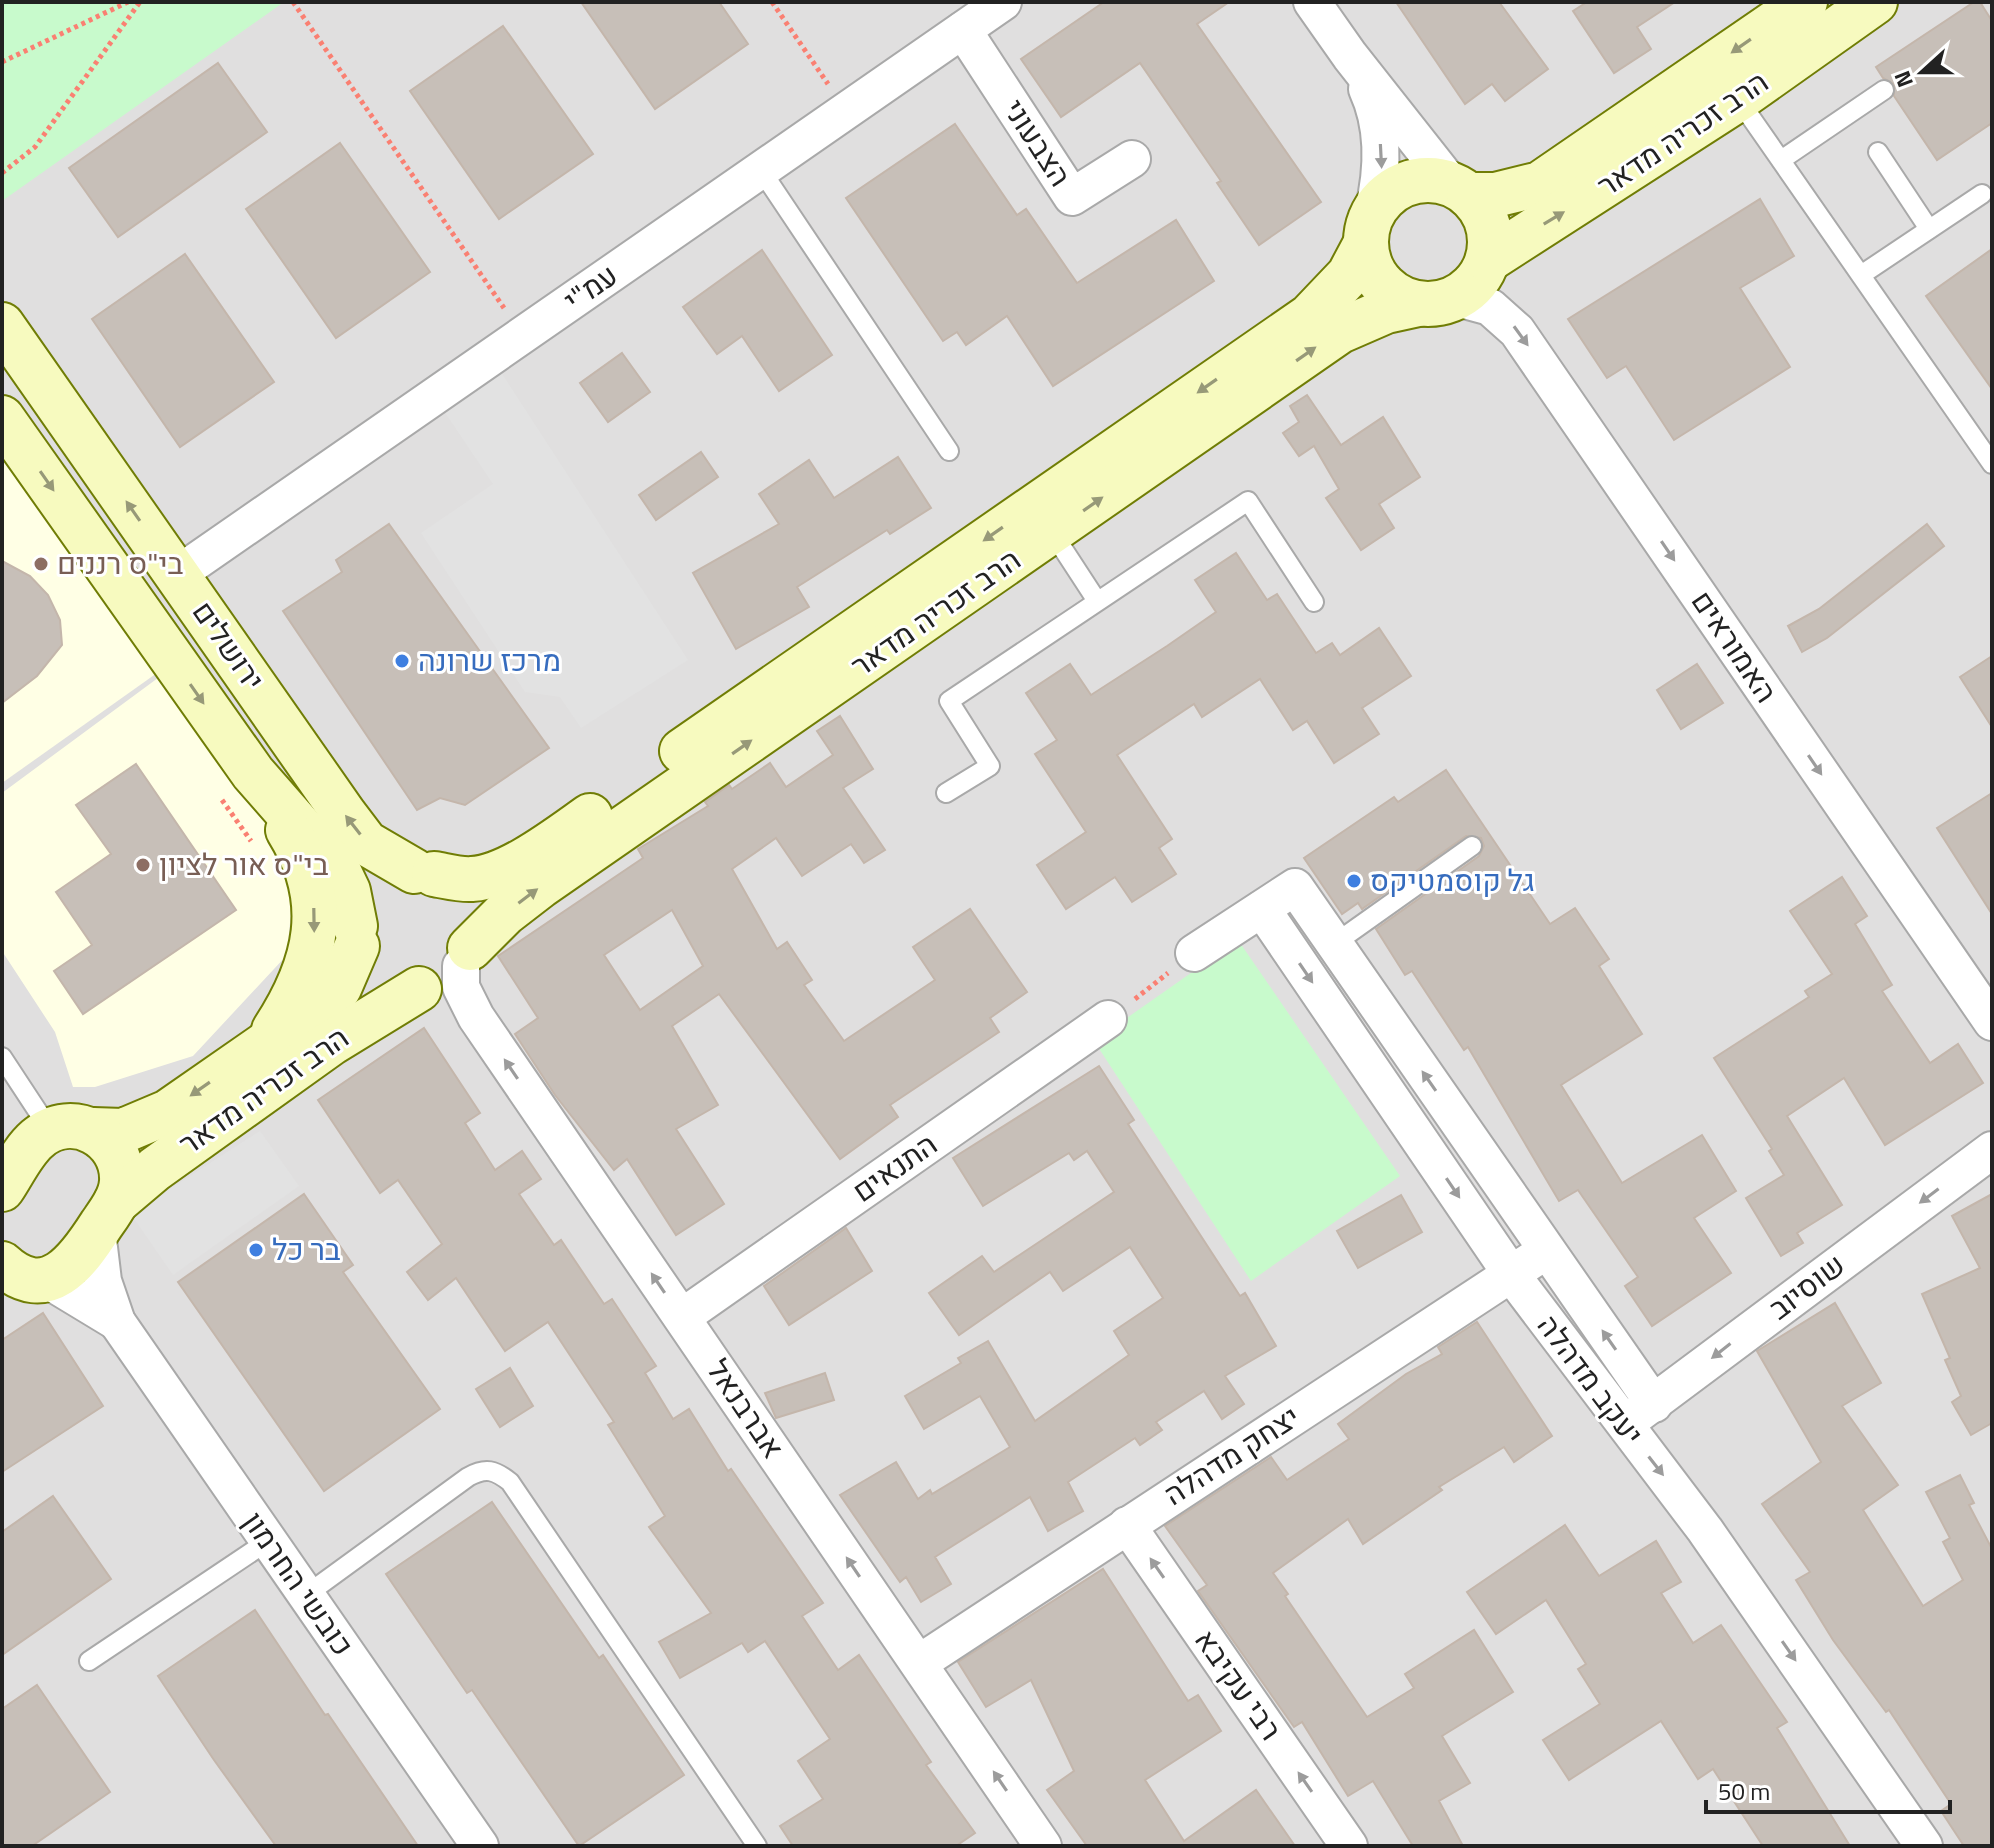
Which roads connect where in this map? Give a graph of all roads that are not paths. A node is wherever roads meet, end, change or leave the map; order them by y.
1 (1003, 2) edge
2 (1312, 2) edge
3 (1875, 2) edge
4 (1817, 15) edge
5 (963, 30) junction
6 (1350, 56) junction
7 (1884, 90) dead end
8 (1738, 99) junction
9 (1878, 152) dead end
10 (1132, 159) dead end
11 (1781, 160) junction
12 (761, 170) junction
13 (1460, 190) junction
14 (1982, 194) dead end
15 (1369, 228) junction
16 (1929, 229) junction
17 (1488, 260) junction
18 (1861, 275) junction
19 (1437, 301) junction
20 (2, 325) edge
21 (2, 418) edge
22 (949, 451) dead end
23 (1992, 464) edge
24 (1052, 532) junction
25 (178, 574) junction
26 (1097, 601) junction
27 (1314, 602) dead end
28 (253, 773) junction
29 (946, 793) dead end
30 (1472, 846) dead end
31 (424, 873) junction
32 (1262, 909) junction
33 (356, 936) junction
34 (1334, 944) junction
35 (1194, 953) road end
36 (466, 957) junction
37 (419, 989) junction
38 (1986, 1000) edge
39 (1108, 1019) road end
40 (264, 1044) junction
41 (2, 1057) edge
42 (50, 1130) junction
43 (93, 1130) junction
44 (1992, 1150) edge
45 (2, 1189) edge
46 (106, 1217) junction
47 (1546, 1251) junction
48 (1511, 1274) junction
49 (20, 1277) edge
50 (682, 1317) junction
51 (117, 1322) junction
52 (1654, 1404) junction
53 (1623, 1424) junction
54 (1127, 1525) junction
55 (268, 1541) junction
56 (306, 1595) junction
57 (89, 1661) dead end
58 (919, 1663) junction
59 (480, 1846) edge
60 (757, 1846) edge
61 (1043, 1846) edge
62 (1349, 1846) edge
63 (1924, 1846) edge

1 - 5 street, עמ"י
2 - 6 street
3 - 4 street, הרב זכריה מדאר
4 - 8 street, הרב זכריה מדאר
4 -> 13 street, הרב זכריה מדאר
5 - 10 street, הצבעוני
5 - 12 street, עמ"י
6 - 13 street
6 -> 15 street
7 - 11 lane
8 - 11 lane
17 -> 8 street, הרב זכריה מדאר
9 - 16 lane
11 - 18 lane
12 - 22 lane
12 - 25 street, עמ"י
13 - 15 street
13 - 17 street
14 - 16 lane
15 - 19 street
15 -> 31 street, הרב זכריה מדאר
16 - 18 lane
17 - 19 street
18 - 23 lane
24 -> 19 street, הרב זכריה מדאר
19 -> 38 street, האמוראים
25 -> 20 street, ירושלים
21 -> 28 street, ירושלים
24 - 26 lane
36 -> 24 street, הרב זכריה מדאר
31 -> 25 street, ירושלים
26 - 27 lane
26 - 29 lane
28 - 33 street, ירושלים
28 -> 40 street
30 - 34 lane
31 - 33 street
31 - 36 street
32 - 34 street, יעקב מדהלה
32 - 35 street, יעקב מדהלה
32 -> 48 street, יעקב מדהלה
33 - 37 street
33 - 40 street, הרב זכריה מדאר
47 -> 34 street, יעקב מדהלה
36 - 37 street
50 -> 36 street, אברבנאל
37 - 46 street, הרב זכריה מדאר
39 - 50 street, התנאים
40 -> 43 street, הרב זכריה מדאר
41 - 42 lane
42 - 43 street, הרב זכריה מדאר
42 - 45 street
43 - 46 street
44 -> 52 street, שוסיוב
46 - 49 street
46 - 51 street, כובשי החרמון
47 - 48 street, יצחק מדהלה
52 -> 47 street, יעקב מדהלה
48 - 53 street, יעקב מדהלה
48 - 54 street, יצחק מדהלה
49 - 51 street, כובשי החרמון
58 -> 50 street, אברבנאל
51 - 55 street, כובשי החרמון
52 - 53 street, שוסיוב
53 -> 63 street, יעקב מדהלה
54 - 58 street, יצחק מדהלה
62 -> 54 street, רבי עקיבא
55 - 56 street, כובשי החרמון
55 - 57 lane
56 - 59 street, כובשי החרמון
56 - 60 lane
61 -> 58 street, אברבנאל

